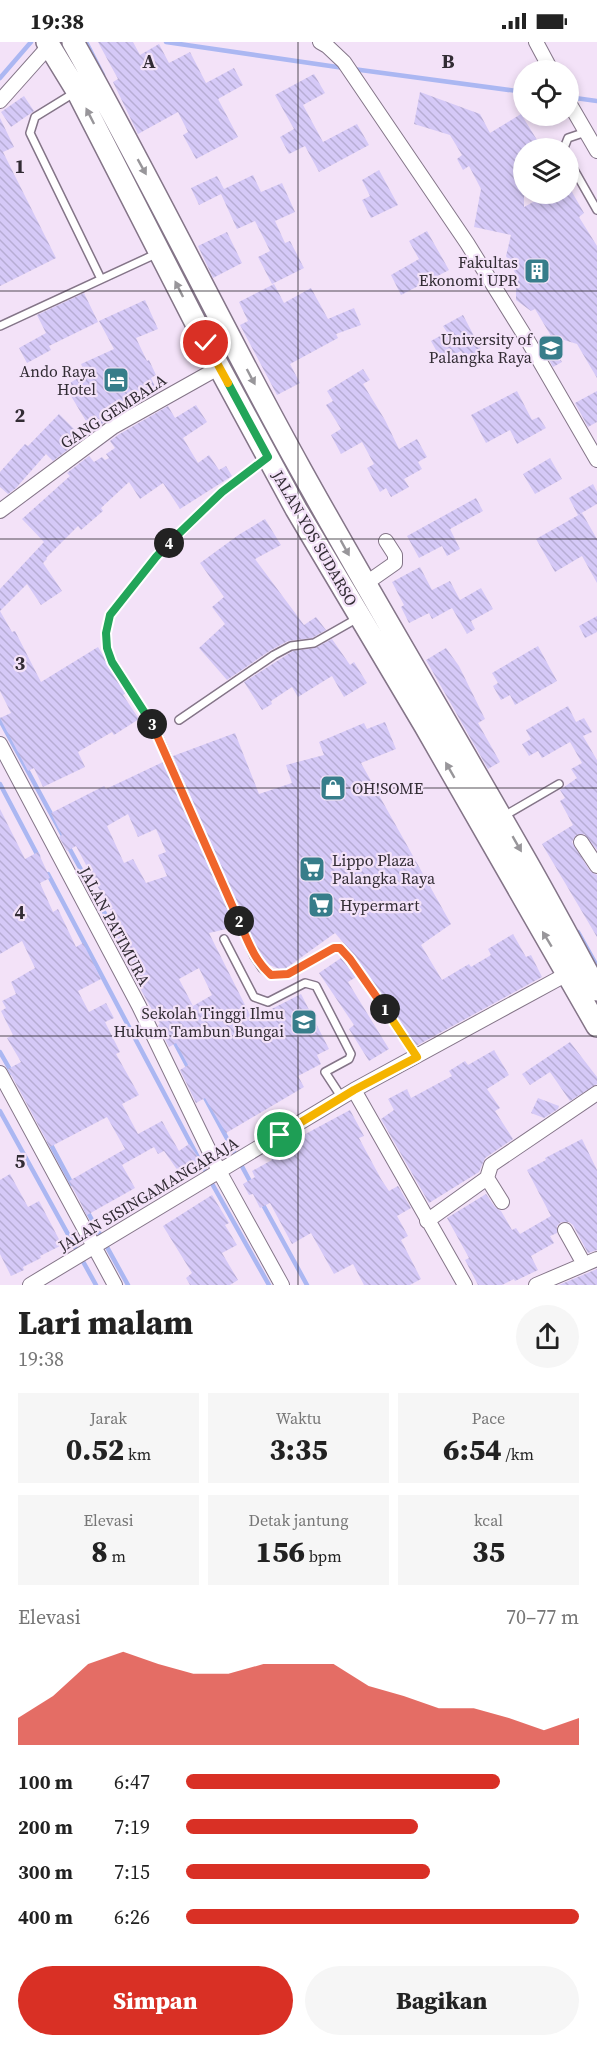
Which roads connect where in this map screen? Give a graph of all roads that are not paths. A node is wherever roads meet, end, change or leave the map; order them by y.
1 (73, 42) edge
2 (320, 42) edge
3 (536, 42) edge
4 (48, 44) edge
5 (546, 60) edge
6 (3, 91) edge
7 (77, 91) junction
8 (579, 120) edge
9 (586, 132) junction
10 (568, 138) edge
11 (597, 150) edge
12 (579, 178) edge
13 (597, 210) edge
14 (160, 252) junction
15 (101, 279) junction
16 (222, 323) junction
17 (0, 326) edge
18 (203, 336) junction
19 (220, 368) junction
20 (268, 457) junction
21 (597, 460) edge
22 (0, 511) edge
23 (331, 523) junction
24 (313, 536) junction
25 (386, 542) dead end
26 (365, 584) junction
27 (360, 617) junction
28 (179, 720) dead end
29 (0, 744) edge
30 (559, 784) dead end
31 (501, 817) junction
32 (581, 842) dead end
33 (597, 866) edge
34 (224, 939) dead end
35 (567, 974) junction
36 (595, 981) edge
37 (597, 1026) edge
38 (417, 1057) junction
39 (0, 1073) edge
40 (354, 1090) junction
41 (597, 1093) edge
42 (342, 1098) junction
43 (219, 1171) junction
44 (487, 1178) junction
45 (502, 1202) dead end
46 (427, 1221) junction
47 (565, 1230) dead end
48 (94, 1245) junction
49 (591, 1261) edge
50 (30, 1285) edge
51 (115, 1285) edge
52 (282, 1285) edge
53 (465, 1285) edge
54 (536, 1285) edge

1 -> 16 main road, JALAN YOS SUDARSO
2 - 21 street
3 - 5 street
4 - 6 street
4 - 7 main road, JALAN YOS SUDARSO
14 -> 7 main road, JALAN YOS SUDARSO
7 - 15 lane
8 - 9 street
9 - 10 lane
9 - 11 street
12 - 13 lane
14 - 15 lane
18 -> 14 main road, JALAN YOS SUDARSO
15 - 17 lane
16 - 18 main road
16 -> 23 main road, JALAN YOS SUDARSO
18 - 19 main road, JALAN YOS SUDARSO
19 - 20 main road, JALAN YOS SUDARSO
19 - 22 street, GANG GEMBALA
20 - 24 main road, JALAN YOS SUDARSO
20 - 38 lane
23 - 24 main road
23 -> 26 main road, JALAN YOS SUDARSO
24 - 27 main road, JALAN YOS SUDARSO
25 - 26 street
26 - 31 main road, JALAN YOS SUDARSO
27 - 28 lane
35 -> 27 main road, JALAN YOS SUDARSO
29 - 43 street, JALAN PATIMURA
30 - 31 lane
31 -> 36 main road, JALAN YOS SUDARSO
32 - 33 street
34 - 42 lane
35 - 37 main road, JALAN YOS SUDARSO
35 - 38 street, JALAN SISINGAMANGARAJA
38 - 40 street, JALAN SISINGAMANGARAJA
39 - 48 street
40 - 42 street, JALAN SISINGAMANGARAJA
40 - 46 street
41 - 44 street
42 - 43 street, JALAN SISINGAMANGARAJA
43 - 48 street, JALAN SISINGAMANGARAJA
43 - 52 street, JALAN PATIMURA
44 - 45 street
44 - 46 street
46 - 53 street
47 - 49 street
48 - 50 street, JALAN SISINGAMANGARAJA
48 - 51 street
49 - 54 street

